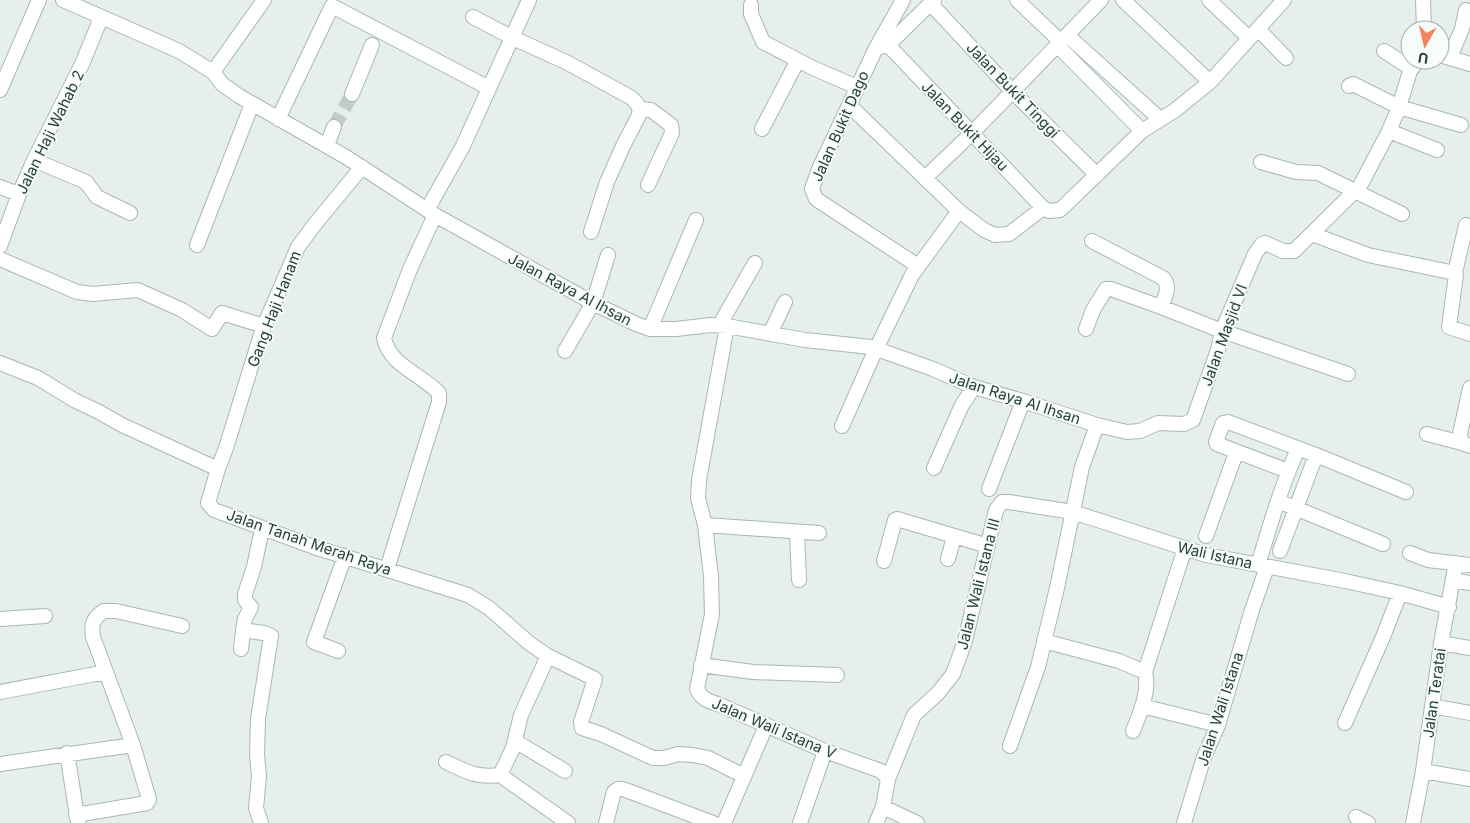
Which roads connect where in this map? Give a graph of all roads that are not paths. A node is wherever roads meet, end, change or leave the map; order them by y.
1 (39, 0) edge
2 (63, 0) edge
3 (264, 0) edge
4 (529, 0) edge
5 (903, 0) edge
6 (1018, 0) edge
7 (1123, 0) edge
8 (1210, 0) edge
9 (1284, 0) edge
10 (1423, 0) edge
11 (1099, 1) edge
12 (932, 2) edge
13 (751, 5) dead end
14 (1466, 10) dead end
15 (473, 17) dead end
16 (101, 18) junction
17 (1424, 20) edge
18 (1254, 34) junction
19 (513, 38) junction
20 (1062, 41) junction
21 (372, 45) dead end
22 (882, 46) junction
23 (1450, 48) edge
24 (1384, 51) dead end
25 (1286, 58) dead end
26 (1450, 58) edge
27 (798, 60) junction
28 (1400, 61) edge
29 (1470, 64) edge
30 (1412, 70) edge
31 (213, 72) junction
32 (1210, 82) junction
33 (857, 86) junction
34 (1349, 86) dead end
35 (489, 88) junction
36 (0, 90) edge
37 (1012, 90) junction
38 (352, 94) tunnel mouth
39 (252, 104) junction
40 (850, 106) junction
41 (1399, 107) junction
42 (640, 109) junction
43 (278, 119) junction
44 (1160, 119) junction
45 (1462, 125) dead end
46 (334, 127) tunnel mouth
47 (762, 129) dead end
48 (1142, 131) junction
49 (1389, 132) junction
50 (972, 133) junction
51 (326, 145) junction
52 (1437, 150) dead end
53 (34, 160) junction
54 (1261, 162) dead end
55 (362, 167) junction
56 (1097, 175) junction
57 (925, 178) junction
58 (648, 185) dead end
59 (0, 187) edge
60 (1355, 190) junction
61 (19, 194) junction
62 (1043, 208) junction
63 (959, 211) junction
64 (431, 212) junction
65 (130, 213) dead end
66 (1402, 214) dead end
67 (696, 220) dead end
68 (1466, 225) dead end
69 (591, 232) dead end
70 (1312, 234) junction
71 (1092, 241) dead end
72 (197, 245) dead end
73 (0, 246) edge
74 (608, 254) dead end
75 (0, 259) edge
76 (755, 263) dead end
77 (918, 266) junction
78 (1456, 274) junction
79 (785, 302) dead end
80 (593, 303) junction
81 (1161, 307) junction
82 (722, 323) junction
83 (264, 326) junction
84 (650, 329) junction
85 (1086, 329) dead end
86 (1222, 331) junction
87 (770, 334) junction
88 (1470, 334) edge
89 (874, 348) junction
90 (565, 351) dead end
91 (0, 364) edge
92 (1348, 374) dead end
93 (974, 387) junction
94 (1470, 388) edge
95 (1024, 401) junction
96 (1189, 423) joint
97 (1097, 425) junction
98 (842, 426) dead end
99 (1427, 434) dead end
100 (1466, 444) edge
101 (1298, 449) junction
102 (1236, 453) junction
103 (1316, 455) junction
104 (934, 468) dead end
105 (218, 469) junction
106 (1288, 471) junction
107 (989, 489) dead end
108 (1406, 492) dead end
109 (1278, 501) junction
110 (1298, 508) junction
111 (1073, 512) junction
112 (706, 525) junction
113 (262, 529) junction
114 (797, 532) junction
115 (819, 533) dead end
116 (1206, 536) dead end
117 (954, 537) junction
118 (1383, 544) dead end
119 (988, 546) junction
120 (1185, 548) junction
121 (1280, 551) dead end
122 (1410, 552) dead end
123 (345, 556) junction
124 (948, 559) dead end
125 (884, 561) dead end
126 (1463, 564) edge
127 (1263, 566) junction
128 (387, 569) junction
129 (799, 580) dead end
130 (1453, 580) junction
131 (1470, 583) edge
132 (1400, 593) junction
133 (1449, 607) junction
134 (45, 616) dead end
135 (0, 620) edge
136 (182, 626) dead end
137 (243, 630) junction
138 (1044, 641) junction
139 (1441, 643) junction
140 (1470, 648) edge
141 (241, 649) dead end
142 (338, 651) dead end
143 (548, 656) junction
144 (701, 665) junction
145 (106, 672) junction
146 (1145, 672) junction
147 (837, 675) dead end
148 (0, 692) edge
149 (1142, 706) junction
150 (1432, 706) junction
151 (1470, 713) edge
152 (1344, 723) dead end
153 (1218, 725) junction
154 (766, 726) junction
155 (1133, 731) dead end
156 (515, 741) junction
157 (133, 745) junction
158 (1010, 746) dead end
159 (826, 752) junction
160 (67, 753) junction
161 (446, 762) dead end
162 (0, 764) edge
163 (566, 771) dead end
164 (1423, 771) junction
165 (500, 775) junction
166 (744, 776) junction
167 (888, 779) junction
168 (1470, 779) edge
169 (883, 807) junction
170 (78, 819) edge
171 (261, 823) edge
172 (568, 823) edge
173 (606, 823) edge
174 (713, 823) edge
175 (724, 823) edge
176 (800, 823) edge
177 (876, 823) edge
178 (917, 823) edge
179 (1184, 823) edge
180 (1413, 823) edge

1 - 36 street
2 - 16 street, Jalan Raya Al Ihsan
3 - 31 street
4 - 19 street
5 - 22 street, Jalan Bukit Dago
6 - 20 street
7 - 32 street
8 - 18 street
9 - 18 street
10 - 17 street
11 - 20 street
12 - 22 street
12 - 37 street, Jalan Bukit Tinggi
13 - 27 street
14 - 23 street
15 - 19 street
16 - 31 street, Jalan Raya Al Ihsan
16 - 53 street, Jalan Haji Wahab 2
18 - 25 street
18 - 32 street
19 - 35 street
19 - 42 street
20 - 37 street
20 - 44 street
20 - 48 street
21 - 38 street
22 - 33 street, Jalan Bukit Dago
22 - 50 street, Jalan Bukit Hijau
24 - 28 street
26 - 29 street
27 - 33 street
27 - 47 street
30 - 41 street, Jalan Masjid VI
31 - 39 street, Jalan Raya Al Ihsan
32 - 44 street
33 - 40 street, Jalan Bukit Dago
34 - 41 street
35 - 43 street
35 - 64 street
37 - 50 street
37 - 56 street, Jalan Bukit Tinggi
39 - 43 street, Jalan Raya Al Ihsan
39 - 72 street
40 - 57 street
40 - 77 street, Jalan Bukit Dago
41 - 45 street
41 - 49 street, Jalan Masjid VI
42 - 58 street
42 - 69 street
43 - 51 street, Jalan Raya Al Ihsan
44 - 48 street
46 - 51 street
48 - 56 street
49 - 52 street
49 - 60 street, Jalan Masjid VI
50 - 57 street
50 - 62 street, Jalan Bukit Hijau
51 - 55 street, Jalan Raya Al Ihsan
53 - 61 street, Jalan Haji Wahab 2
53 - 65 street
54 - 60 street
55 - 64 street, Jalan Raya Al Ihsan
55 - 83 street, Gang Haji Hanam
56 - 62 street
57 - 63 street
59 - 61 street
60 - 66 street
60 - 70 street, Jalan Masjid VI
61 - 73 street, Jalan Haji Wahab 2
62 - 63 street
63 - 77 street
64 - 80 street, Jalan Raya Al Ihsan
64 - 128 street
67 - 84 street
68 - 78 street
70 - 78 street
70 - 86 street, Jalan Masjid VI
71 - 81 street
74 - 80 street
75 - 83 street
76 - 82 street, Jalan Wali Istana V
77 - 89 street
78 - 88 street
79 - 87 street
80 - 84 street, Jalan Raya Al Ihsan
80 - 90 street
81 - 85 street
81 - 86 street
82 - 84 street, Jalan Raya Al Ihsan
82 - 87 street, Jalan Raya Al Ihsan
82 - 112 street, Jalan Wali Istana V
83 - 105 street, Gang Haji Hanam
86 - 92 street
86 - 96 street, Jalan Masjid VI
87 - 89 street, Jalan Raya Al Ihsan
89 - 93 street, Jalan Raya Al Ihsan
89 - 98 street
91 - 105 street
93 - 95 street, Jalan Raya Al Ihsan
93 - 104 street
94 - 100 street
95 - 97 street, Jalan Raya Al Ihsan
95 - 107 street
96 - 97 street, Jalan Raya Al Ihsan
97 - 111 street
99 - 100 street
101 - 102 street
101 - 103 street
101 - 106 street, Jalan Wali Istana
102 - 106 street
102 - 116 street
103 - 108 street
103 - 110 street
105 - 113 street, Jalan Tanah Merah Raya
106 - 109 street, Jalan Wali Istana
109 - 110 street
109 - 127 street, Jalan Wali Istana
110 - 118 street
110 - 121 street
111 - 119 street, Jalan Wali Istana III
111 - 120 street, Wali Istana
111 - 138 street
112 - 114 street
112 - 144 street, Jalan Wali Istana V
113 - 123 street, Jalan Tanah Merah Raya
113 - 137 street
114 - 115 street
114 - 129 street
117 - 119 street
117 - 124 street
117 - 125 street
119 - 167 street, Jalan Wali Istana III
120 - 127 street, Wali Istana
120 - 146 street
122 - 126 street
123 - 128 street, Jalan Tanah Merah Raya
123 - 142 street
126 - 130 street, Jalan Teratai
127 - 132 street, Wali Istana
127 - 153 street, Jalan Wali Istana
128 - 143 street, Jalan Tanah Merah Raya
130 - 131 street
130 - 133 street, Jalan Teratai
132 - 133 street, Wali Istana
132 - 152 street
133 - 139 street, Jalan Teratai
134 - 135 street
136 - 145 street
137 - 141 street
137 - 171 street
138 - 146 street
138 - 158 street
139 - 140 street
139 - 150 street, Jalan Teratai
143 - 156 street
143 - 166 street, Jalan Tanah Merah Raya
144 - 147 street
144 - 154 street, Jalan Wali Istana V
145 - 148 street
145 - 157 street
146 - 149 street
149 - 153 street
149 - 155 street
150 - 151 street
150 - 164 street, Jalan Teratai
153 - 179 street, Jalan Wali Istana
154 - 159 street, Jalan Wali Istana V
154 - 166 street
156 - 163 street
156 - 165 street
157 - 160 street
157 - 170 street
159 - 167 street, Jalan Wali Istana V
159 - 176 street
160 - 162 street
160 - 170 street
161 - 165 street
164 - 168 street
164 - 180 street, Jalan Teratai
165 - 172 street
166 - 175 street
167 - 169 street, Jalan Wali Istana III
169 - 177 street, Jalan Wali Istana III
169 - 178 street
173 - 174 street

